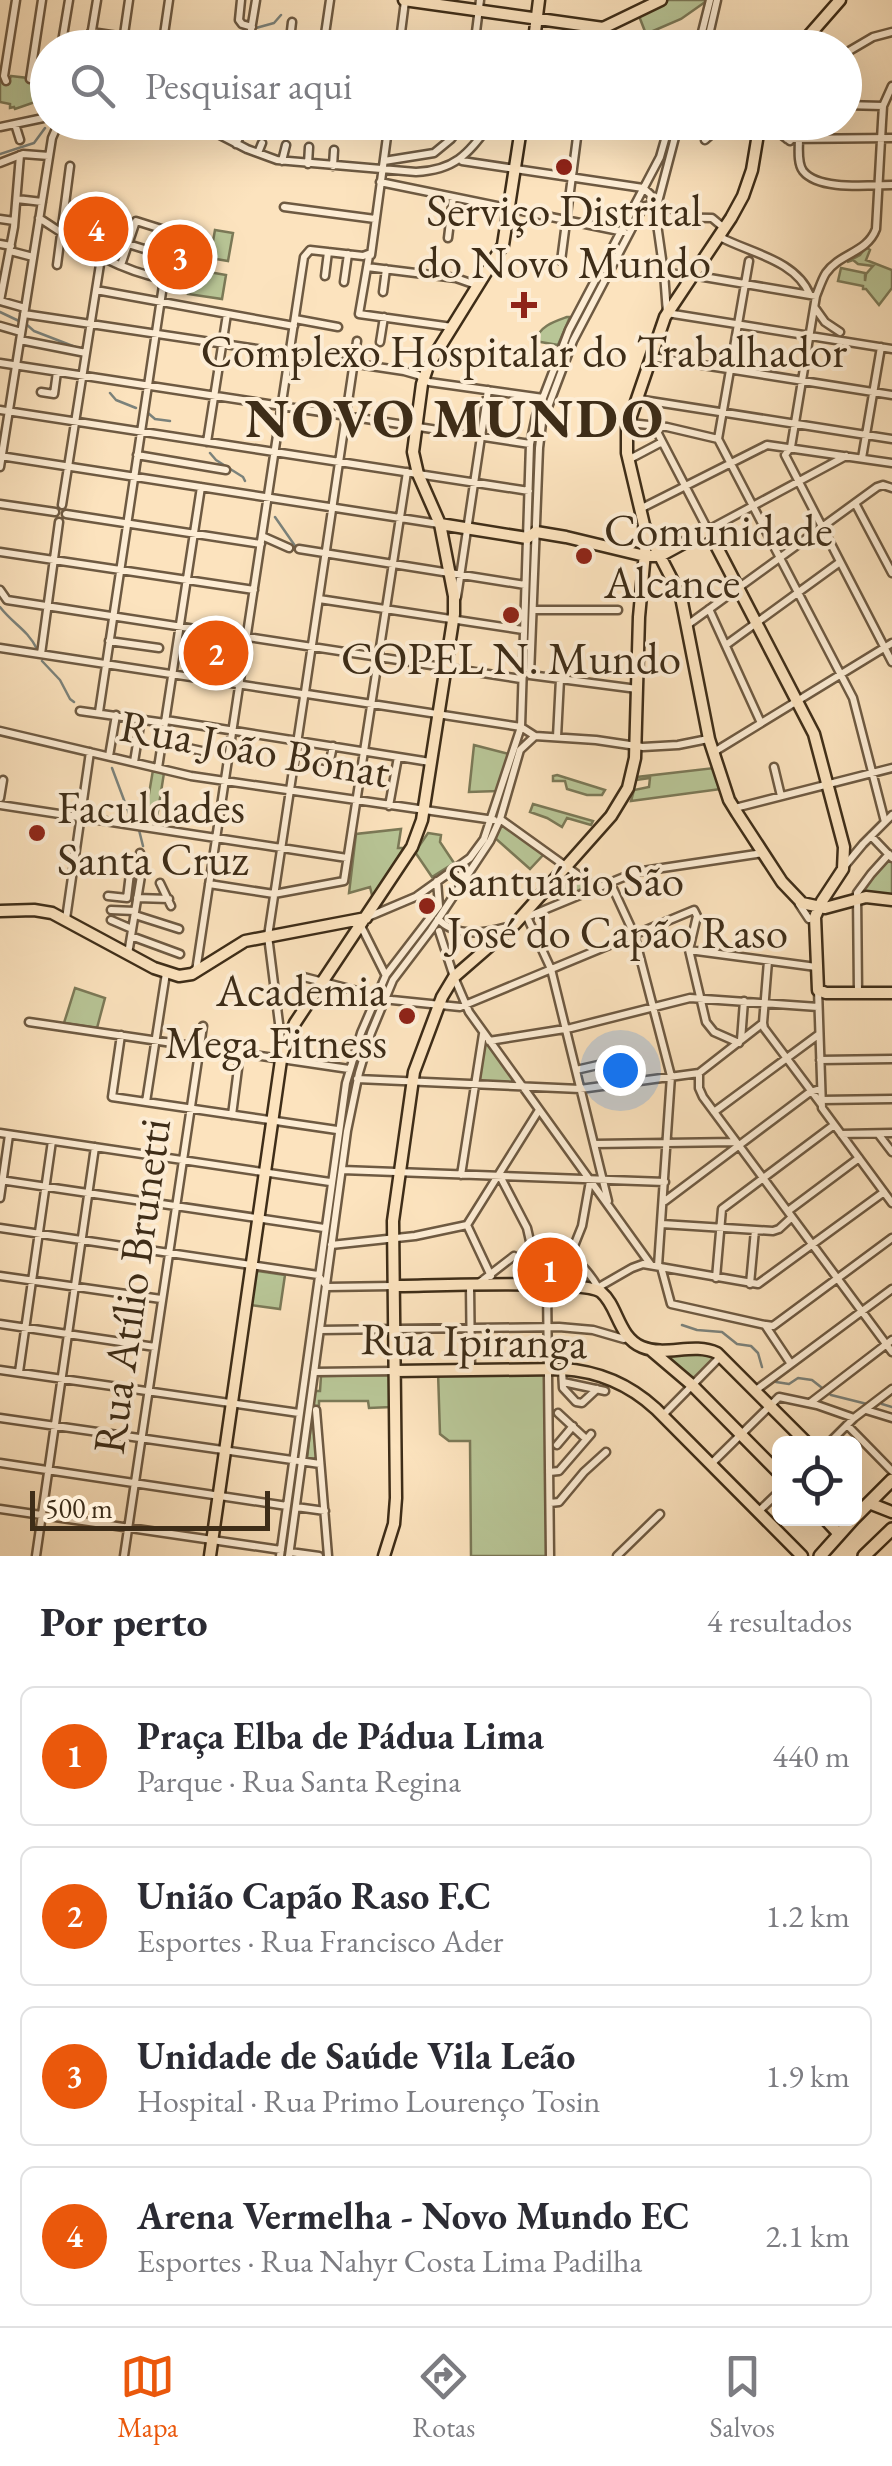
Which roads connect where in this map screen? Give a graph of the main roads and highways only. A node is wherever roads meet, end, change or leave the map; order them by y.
1 (405, 0) edge
2 (539, 0) edge
3 (660, 0) edge
4 (840, 0) edge
5 (480, 5) edge
6 (536, 19) junction
7 (535, 30) edge
8 (814, 30) edge
9 (520, 140) edge
10 (758, 140) edge
11 (440, 524) junction
12 (644, 525) junction
13 (645, 556) junction
14 (660, 556) junction
15 (892, 900) edge
16 (818, 908) junction
17 (0, 911) edge
18 (364, 922) junction
19 (892, 993) edge
20 (393, 1286) junction
21 (652, 1350) junction
22 (395, 1371) junction
23 (800, 1436) edge
24 (772, 1466) edge
25 (892, 1480) edge
26 (869, 1503) junction
27 (862, 1510) edge
28 (892, 1512) edge
29 (832, 1526) edge
30 (846, 1526) edge
31 (892, 1529) edge
32 (839, 1534) junction
33 (210, 1556) edge
34 (384, 1556) edge
35 (802, 1556) edge
36 (820, 1556) edge
37 (864, 1556) edge

1 - 5 main road
2 - 6 main road
3 - 6 main road
4 - 8 main road
5 - 6 main road
6 - 7 main road
9 - 11 main road
10 - 12 main road
11 - 13 main road
11 - 18 main road
12 - 13 main road
12 - 14 main road
13 - 14 main road
13 - 20 main road
14 - 16 main road
14 - 16 main road
15 - 16 main road
16 - 19 main road
17 - 18 main road
18 - 33 main road
20 - 21 main road
20 - 22 main road
21 - 23 main road
21 - 24 main road
22 - 34 main road
22 - 35 main road, Rua Ipiranga
25 - 26 highway
26 - 27 highway
26 - 28 main road
29 - 32 main road
30 - 32 highway
31 - 37 highway
32 - 36 highway

